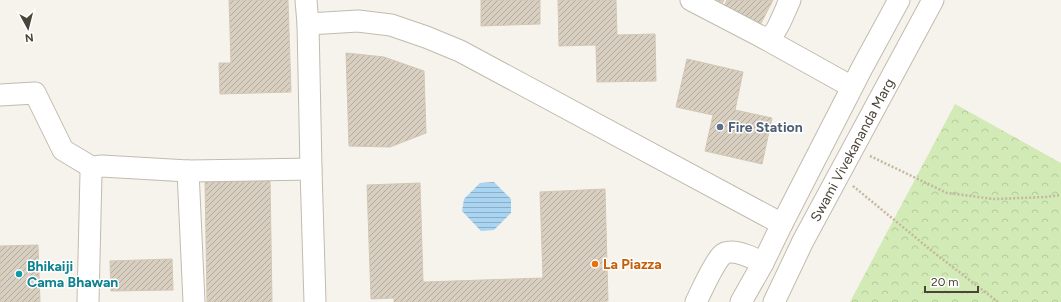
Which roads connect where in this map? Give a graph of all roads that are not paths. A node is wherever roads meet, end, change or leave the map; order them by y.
1 (306, 0) edge
2 (691, 0) edge
3 (790, 0) edge
4 (899, 0) edge
5 (933, 0) edge
6 (308, 24) junction
7 (764, 38) junction
8 (852, 87) junction
9 (299, 90) dead end
10 (0, 95) edge
11 (93, 168) junction
12 (305, 169) junction
13 (188, 171) junction
14 (782, 224) junction
15 (763, 263) junction
16 (88, 302) edge
17 (194, 302) edge
18 (315, 302) edge
19 (696, 302) edge
20 (741, 302) edge
21 (774, 302) edge

1 - 6 street
2 - 7 street
3 - 7 street
4 - 8 street, Swami Vivekananda Marg
5 - 21 street, Swami Vivekananda Marg
6 - 12 street
6 - 14 street
7 - 8 street
8 - 14 street, Swami Vivekananda Marg
9 - 12 street
10 - 11 street
11 - 13 street
11 - 16 street
12 - 13 street
12 - 18 street
13 - 17 street
14 - 15 street, Swami Vivekananda Marg
15 - 19 street
15 - 20 street, Swami Vivekananda Marg

